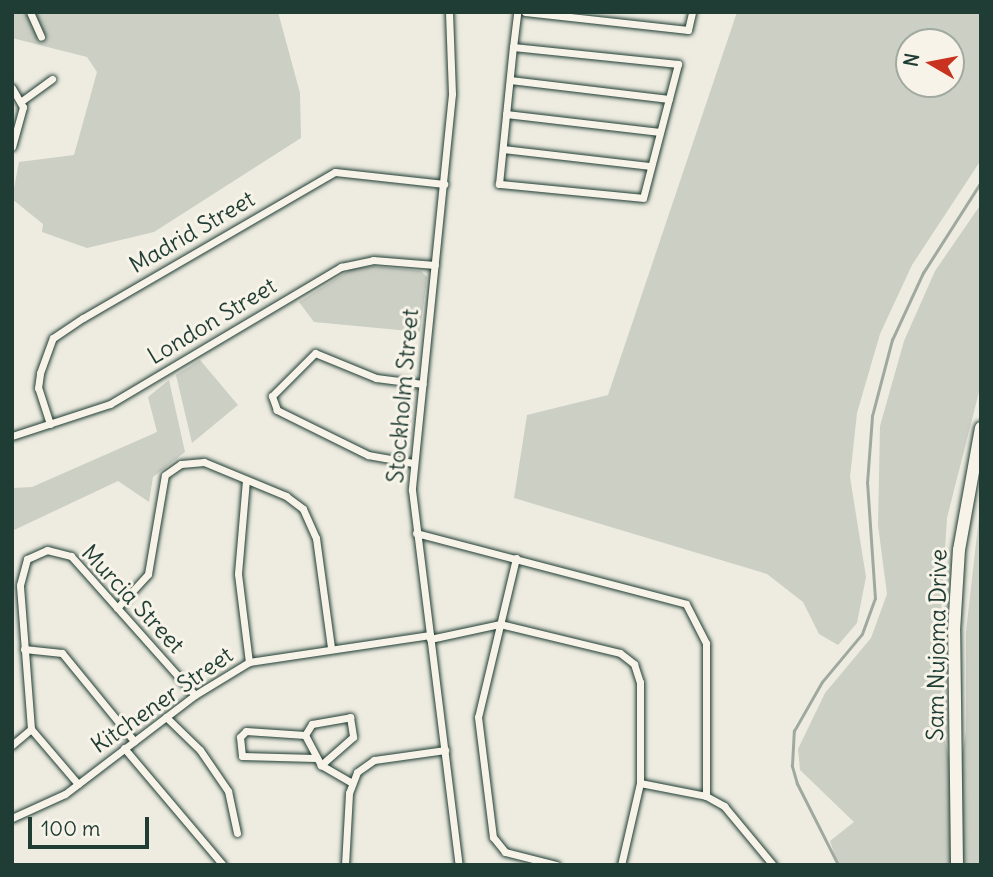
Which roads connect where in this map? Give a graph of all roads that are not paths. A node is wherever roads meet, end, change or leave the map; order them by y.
1 (30, 12) edge
2 (449, 12) edge
3 (517, 12) edge
4 (525, 12) edge
5 (692, 12) edge
6 (41, 37) dead end
7 (513, 47) junction
8 (52, 79) dead end
9 (510, 80) junction
10 (12, 88) edge
11 (669, 99) junction
12 (23, 100) junction
13 (506, 114) junction
14 (660, 132) junction
15 (12, 147) edge
16 (503, 149) junction
17 (651, 166) junction
18 (444, 184) junction
19 (435, 265) junction
20 (423, 384) junction
21 (50, 424) junction
22 (981, 428) edge
23 (12, 436) edge
24 (413, 463) junction
25 (246, 480) junction
26 (416, 533) junction
27 (516, 558) junction
28 (117, 608) junction
29 (500, 624) junction
30 (430, 637) junction
31 (331, 647) junction
32 (24, 649) junction
33 (250, 662) junction
34 (195, 695) junction
35 (166, 717) junction
36 (32, 729) junction
37 (306, 735) junction
38 (134, 741) junction
39 (12, 745) edge
40 (124, 748) junction
41 (445, 750) junction
42 (315, 758) junction
43 (321, 765) junction
44 (351, 782) junction
45 (640, 783) junction
46 (78, 784) junction
47 (706, 796) junction
48 (12, 818) edge
49 (237, 833) dead end
50 (223, 865) edge
51 (345, 865) edge
52 (459, 865) edge
53 (556, 865) edge
54 (621, 865) edge
55 (773, 865) edge
56 (957, 865) edge

1 - 6 street
2 - 18 street, Stockholm Street
3 - 7 street
4 - 5 street
7 - 9 street
7 - 11 street
8 - 12 street
9 - 11 street
9 - 13 street
10 - 12 street
11 - 14 street
12 - 15 street
13 - 14 street
13 - 16 street
14 - 17 street
16 - 17 street
16 - 17 street
18 - 19 street, Stockholm Street
18 - 21 street, Madrid Street
19 - 20 street, Stockholm Street
19 - 21 street, London Street
20 - 24 street, Stockholm Street
20 - 24 street
21 - 23 street, London Street
22 - 56 main road, Sam Nujoma Drive
24 - 26 street, Stockholm Street
25 - 28 street
25 - 31 street
25 - 33 street
26 - 27 street
26 - 30 street, Stockholm Street
27 - 29 street
27 - 47 street
28 - 32 street, Murcia Street
28 - 34 street, Murcia Street
29 - 30 street, Kitchener Street
29 - 45 street
29 - 53 street
30 - 31 street, Kitchener Street
30 - 41 street, Stockholm Street
31 - 33 street, Kitchener Street
32 - 36 street, Murcia Street
32 - 38 street
33 - 34 street, Kitchener Street
34 - 35 street, Kitchener Street
35 - 38 street, Kitchener Street
35 - 49 street
36 - 39 street
36 - 46 street
37 - 42 street
37 - 42 street
37 - 43 street
38 - 40 street, Kitchener Street
40 - 46 street, Kitchener Street
40 - 50 street
41 - 44 street
41 - 52 street, Stockholm Street
42 - 43 street
43 - 44 street
44 - 51 street
45 - 47 street
45 - 54 street
46 - 48 street, Kitchener Street
47 - 55 street

